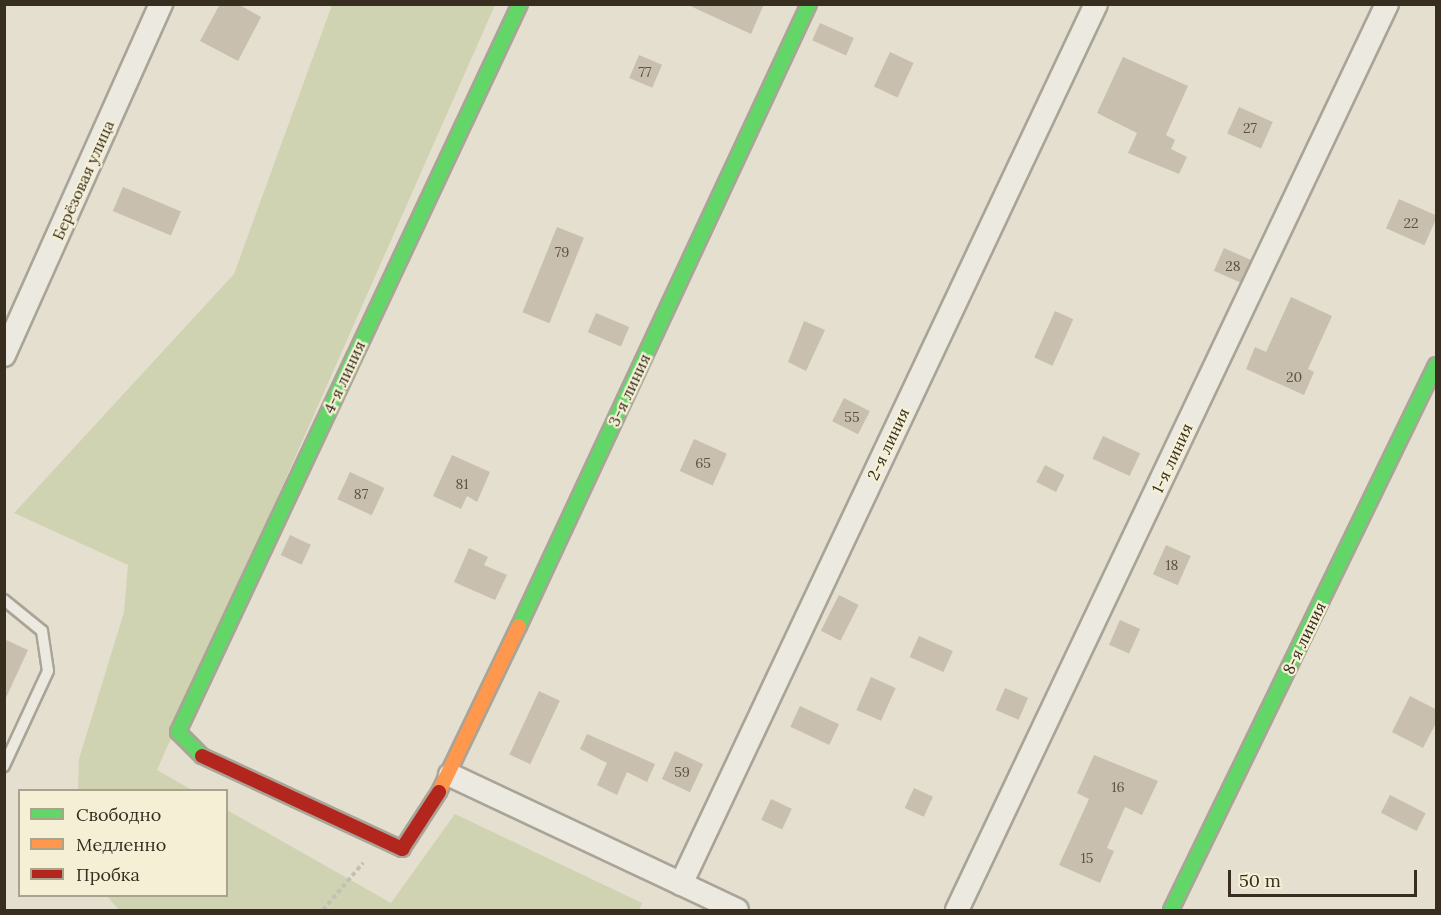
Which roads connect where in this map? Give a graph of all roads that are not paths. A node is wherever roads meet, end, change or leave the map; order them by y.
1 (162, 4) edge
2 (520, 4) edge
3 (809, 4) edge
4 (1096, 4) edge
5 (1388, 4) edge
6 (4, 355) edge
7 (1437, 365) edge
8 (4, 600) edge
9 (4, 766) edge
10 (450, 775) junction
11 (387, 843) joint
12 (681, 884) junction
13 (737, 910) edge
14 (957, 910) edge
15 (1171, 910) edge

1 - 6 street, Берёзовая улица
2 - 11 street, 4-я линия
3 - 10 street, 3-я линия
4 - 12 street, 2-я линия
5 - 14 street, 1-я линия
7 - 15 street, 8-я линия
8 - 9 lane
10 - 11 street, 3-я линия
10 - 12 street
12 - 13 street

